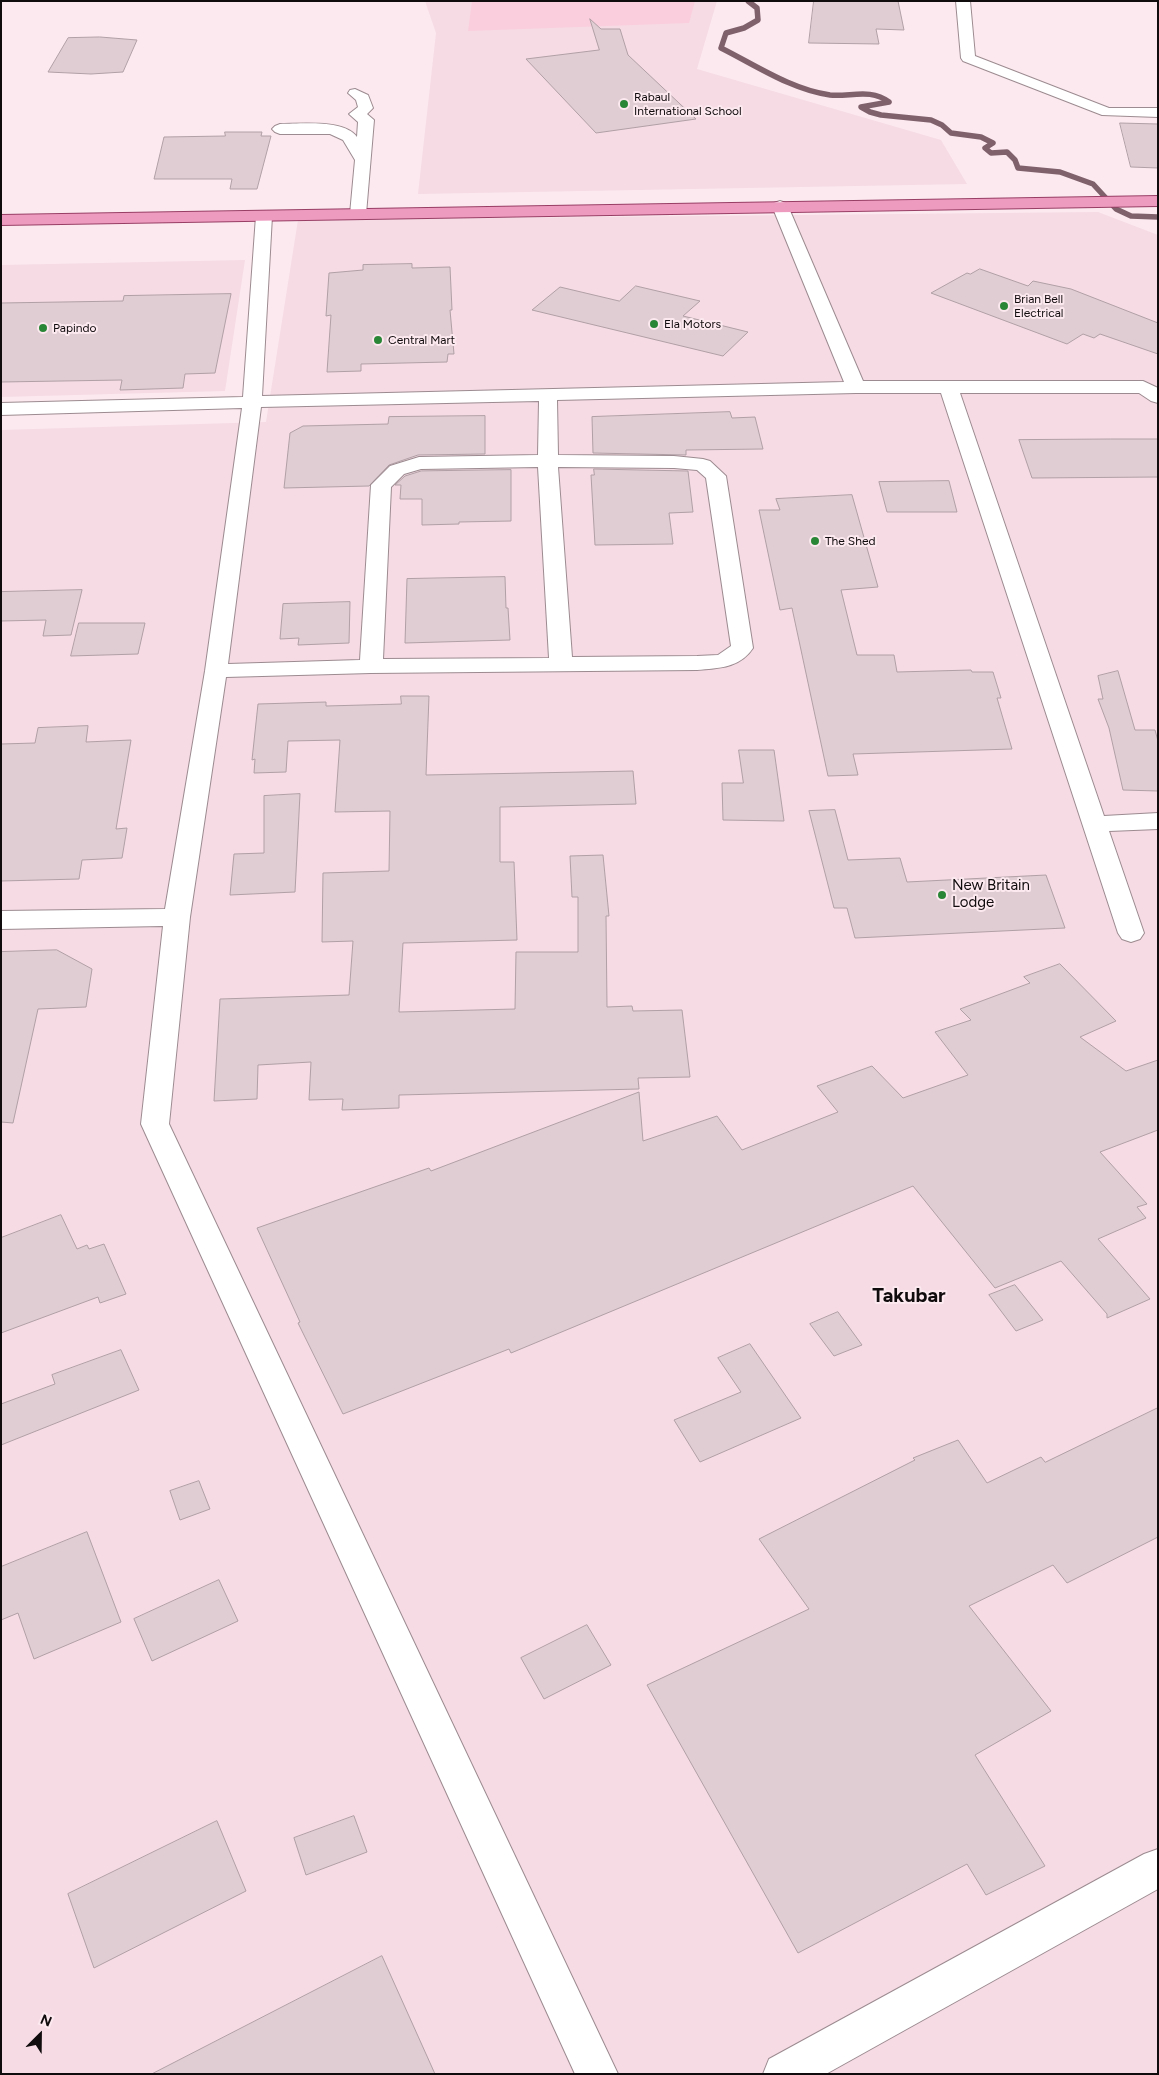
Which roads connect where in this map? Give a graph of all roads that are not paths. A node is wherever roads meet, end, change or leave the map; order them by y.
1 (963, 1) edge
2 (355, 93) dead end
3 (1158, 113) edge
4 (280, 130) dead end
5 (362, 159) junction
6 (1155, 201) edge
7 (780, 206) junction
8 (358, 214) junction
9 (264, 216) junction
10 (1, 220) edge
11 (856, 387) junction
12 (949, 387) junction
13 (548, 396) junction
14 (1158, 397) edge
15 (252, 401) junction
16 (1, 409) edge
17 (548, 461) junction
18 (561, 663) junction
19 (371, 666) junction
20 (216, 671) junction
21 (1158, 821) edge
22 (1095, 824) junction
23 (177, 917) junction
24 (1, 920) edge
25 (1131, 933) dead end
26 (1158, 1868) edge
27 (597, 2074) edge
28 (784, 2074) edge

1 - 3 street
2 - 5 street
4 - 5 street
5 - 8 street
6 - 7 main road
7 - 8 main road
7 - 11 street
8 - 9 main road
9 - 10 main road
9 - 15 street
11 - 12 street
11 - 13 street
12 - 14 street
12 - 22 street
13 - 15 street
13 - 17 street
15 - 16 street
15 - 20 street
17 - 18 street
17 - 18 street
17 - 19 street
18 - 19 street
19 - 20 street
20 - 23 street
21 - 22 street
22 - 25 street
23 - 24 street
23 - 27 street
26 - 28 street

